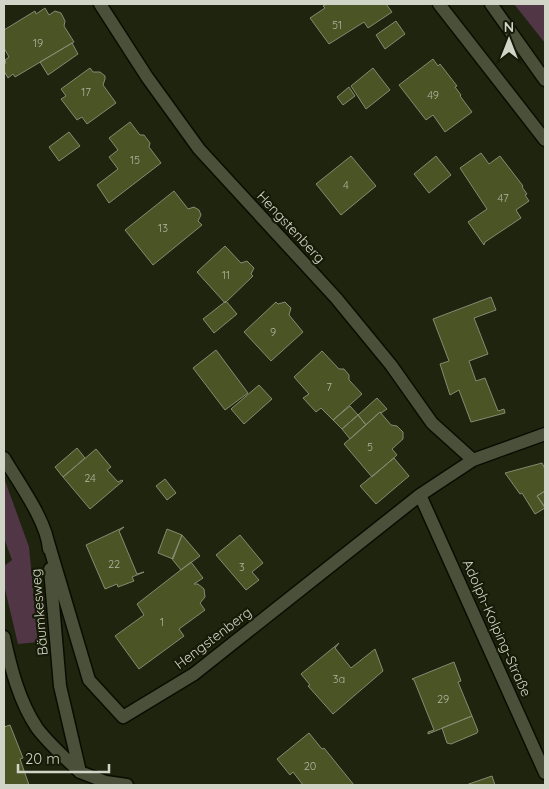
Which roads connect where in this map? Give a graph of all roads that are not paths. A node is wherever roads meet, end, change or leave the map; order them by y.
1 (100, 4) edge
2 (440, 4) edge
3 (490, 4) edge
4 (545, 80) edge
5 (545, 140) edge
6 (545, 434) edge
7 (4, 458) edge
8 (473, 460) junction
9 (420, 495) junction
10 (48, 542) junction
11 (4, 637) edge
12 (80, 772) junction
13 (545, 773) edge
14 (126, 785) edge

1 - 8 street, Hengstenberg
2 - 5 street
3 - 4 street
6 - 8 street, Hengstenberg
7 - 10 street, Bäumkesweg
8 - 9 street, Hengstenberg
9 - 10 street, Hengstenberg
9 - 13 street, Adolph-Kolping-Straße
10 - 12 street, Bäumkesweg
11 - 12 street
12 - 14 street

